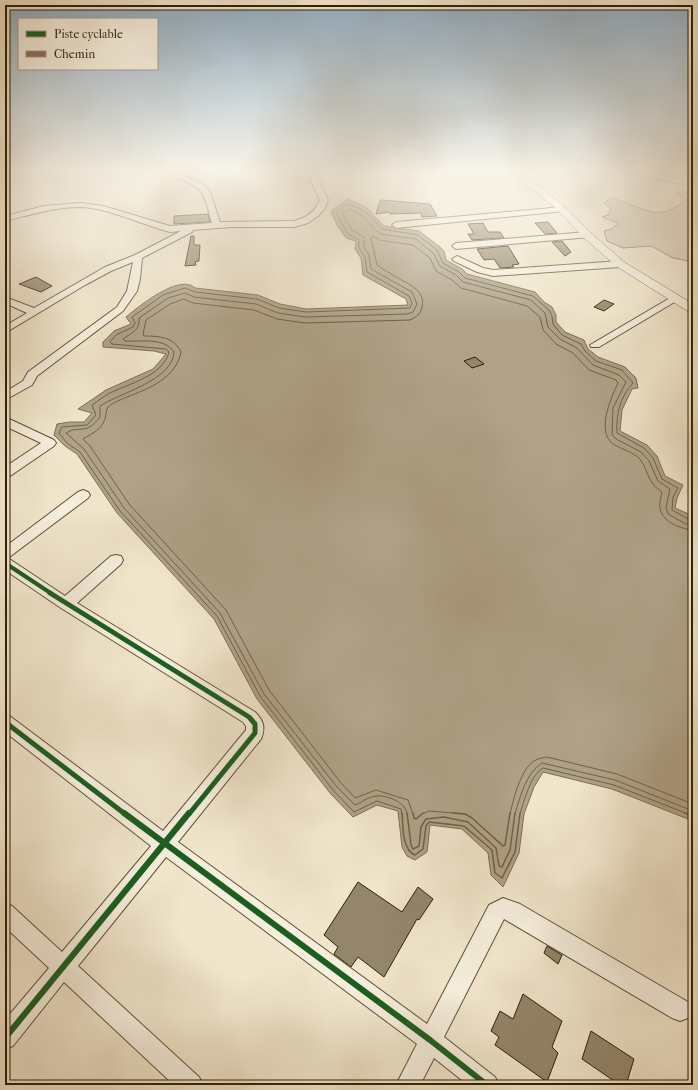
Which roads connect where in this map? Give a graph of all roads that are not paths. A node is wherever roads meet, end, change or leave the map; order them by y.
1 (143, 221) edge
2 (215, 221) edge
3 (305, 221) edge
4 (439, 221) edge
5 (573, 221) edge
6 (396, 225) dead end
7 (217, 226) junction
8 (194, 228) junction
9 (587, 235) junction
10 (456, 246) dead end
11 (138, 257) junction
12 (457, 259) dead end
13 (620, 264) junction
14 (675, 298) junction
15 (5, 300) edge
16 (693, 309) edge
17 (34, 312) junction
18 (5, 330) edge
19 (595, 345) dead end
20 (5, 397) edge
21 (5, 421) edge
22 (5, 473) edge
23 (83, 495) dead end
24 (5, 554) edge
25 (116, 560) dead end
26 (5, 563) edge
27 (66, 604) junction
28 (5, 722) edge
29 (164, 844) junction
30 (5, 913) edge
31 (63, 967) junction
32 (680, 1010) dead end
33 (5, 1038) edge
34 (430, 1040) junction
35 (191, 1085) edge
36 (408, 1085) edge
37 (487, 1085) edge

1 - 8 street
2 - 7 street
3 - 7 street
4 - 6 street
5 - 9 street
7 - 8 street
8 - 11 street
9 - 10 street
9 - 13 street
11 - 17 street
11 - 20 street
12 - 13 street
13 - 14 street
14 - 16 street
14 - 19 street
15 - 17 street
17 - 18 street
21 - 22 street
23 - 24 street
25 - 27 street
26 - 27 street
27 - 29 street
28 - 29 street
29 - 31 street
29 - 34 street
30 - 31 street
31 - 33 street
31 - 35 street
32 - 34 street
34 - 36 street
34 - 37 street

